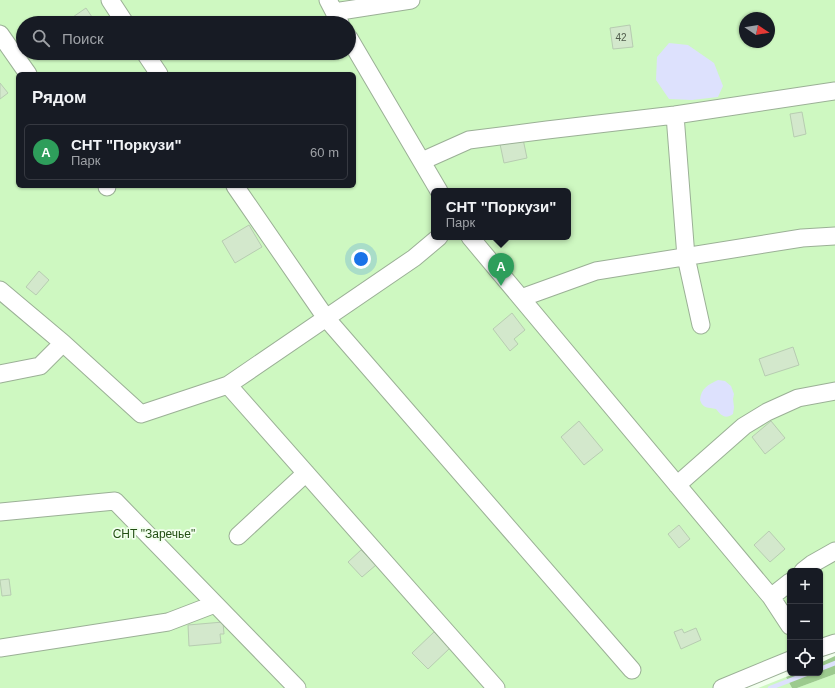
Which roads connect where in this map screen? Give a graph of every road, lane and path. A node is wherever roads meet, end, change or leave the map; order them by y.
1 (110, 0) edge
2 (411, 0) edge
3 (334, 12) edge
4 (120, 16) edge
5 (0, 34) edge
6 (356, 50) edge
7 (16, 57) edge
8 (18, 60) edge
9 (150, 60) edge
10 (27, 72) edge
11 (158, 72) edge
12 (835, 91) edge
13 (675, 115) junction
14 (422, 162) junction
15 (236, 188) edge
16 (437, 188) edge
17 (835, 236) edge
18 (435, 240) edge
19 (473, 240) edge
20 (686, 257) junction
21 (0, 290) edge
22 (521, 298) junction
23 (326, 318) junction
24 (701, 325) dead end
25 (63, 343) junction
26 (0, 374) edge
27 (228, 385) junction
28 (835, 391) edge
29 (306, 473) junction
30 (677, 484) junction
31 (0, 512) edge
32 (238, 536) dead end
33 (835, 551) edge
34 (807, 568) edge
35 (787, 584) edge
36 (770, 597) junction
37 (215, 604) junction
38 (787, 622) edge
39 (835, 643) edge
40 (823, 647) edge
41 (0, 648) edge
42 (787, 661) edge
43 (632, 670) dead end
44 (297, 688) edge
45 (496, 688) edge
46 (722, 688) edge

1 - 4 street
2 - 3 street
5 - 7 street
6 - 14 street
8 - 10 street
9 - 11 street
12 - 13 street
13 - 14 street
13 - 20 street
14 - 16 street
15 - 23 street
17 - 20 street
18 - 23 street
19 - 22 street
20 - 22 street
20 - 24 street
21 - 25 street
22 - 30 street
23 - 27 street
23 - 43 street
25 - 26 street
25 - 27 street
27 - 29 street
28 - 30 street
29 - 32 street
29 - 45 street
30 - 36 street
31 - 37 street
33 - 34 street
35 - 36 street
36 - 38 street
37 - 41 street
37 - 44 street
39 - 40 street
42 - 46 street

